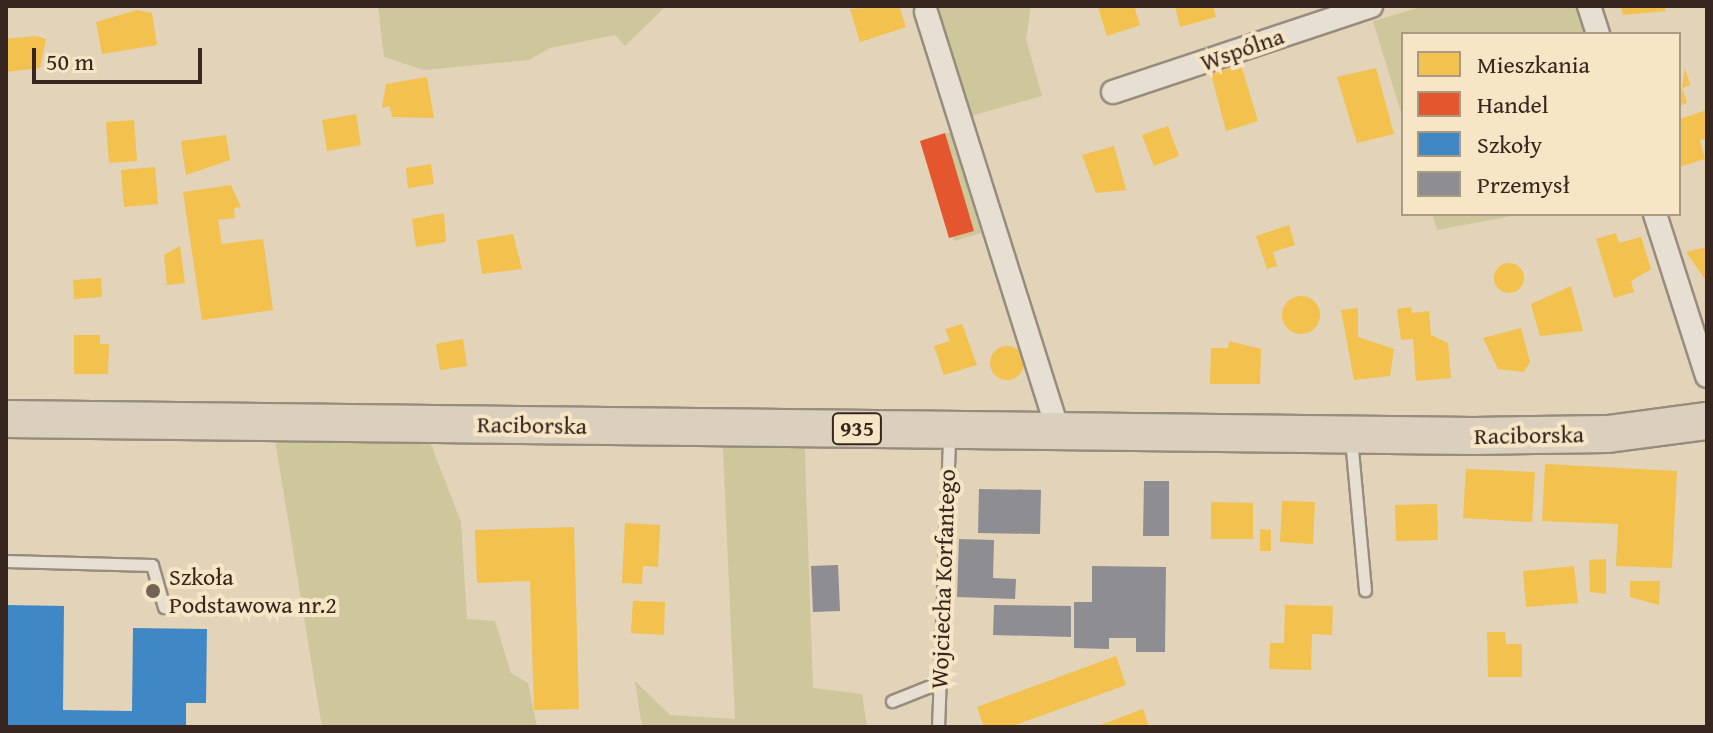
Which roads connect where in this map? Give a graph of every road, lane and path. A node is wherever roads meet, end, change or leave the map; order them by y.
1 (1371, 6) edge
2 (1589, 6) edge
3 (926, 12) dead end
4 (1597, 32) edge
5 (1113, 92) dead end
6 (1656, 216) edge
7 (1707, 376) edge
8 (6, 419) edge
9 (1707, 421) edge
10 (949, 430) junction
11 (1058, 431) junction
12 (1351, 435) junction
13 (6, 561) edge
14 (1365, 590) dead end
15 (164, 607) dead end
16 (940, 682) junction
17 (892, 701) dead end
18 (938, 727) edge

1 - 5 street, Wspólna
2 - 4 street
3 - 11 street
6 - 7 street
8 - 10 main road, Raciborska / 935
9 - 12 main road, Raciborska / 935
10 - 11 main road, Raciborska / 935
10 - 16 lane, Wojciecha Korfantego
11 - 12 main road, Raciborska / 935
12 - 14 lane
13 - 15 lane
16 - 17 lane
16 - 18 lane, Wojciecha Korfantego

